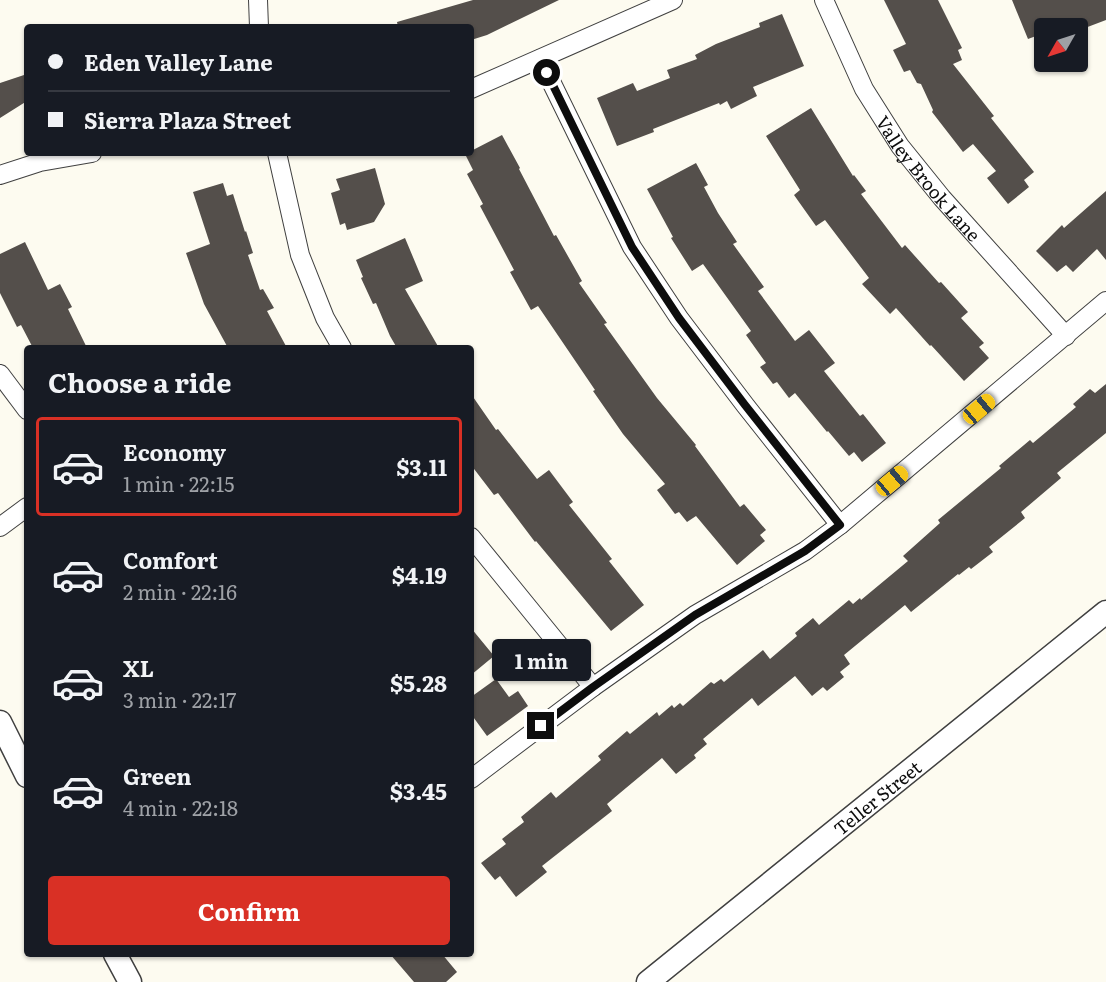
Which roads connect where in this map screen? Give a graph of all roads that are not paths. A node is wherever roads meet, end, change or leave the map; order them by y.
1 (258, 0) edge
2 (673, 0) edge
3 (824, 0) edge
4 (260, 24) edge
5 (540, 59) junction
6 (474, 88) edge
7 (75, 156) edge
8 (278, 156) edge
9 (0, 175) edge
10 (1106, 301) edge
11 (1066, 336) junction
12 (340, 345) edge
13 (0, 374) edge
14 (24, 406) edge
15 (24, 509) edge
16 (840, 525) junction
17 (0, 527) edge
18 (474, 541) edge
19 (1106, 612) edge
20 (593, 687) junction
21 (0, 722) edge
22 (24, 770) edge
23 (474, 777) edge
24 (117, 957) edge
25 (130, 982) edge
26 (648, 982) edge

1 - 4 street
2 - 5 street
3 - 11 street, Valley Brook Lane
5 - 6 street
5 - 16 street
7 - 9 street
8 - 12 street
10 - 11 street
11 - 16 street
13 - 14 street
15 - 17 street
16 - 20 street
18 - 20 street
19 - 26 street, Teller Street
20 - 23 street
21 - 22 street
24 - 25 street

